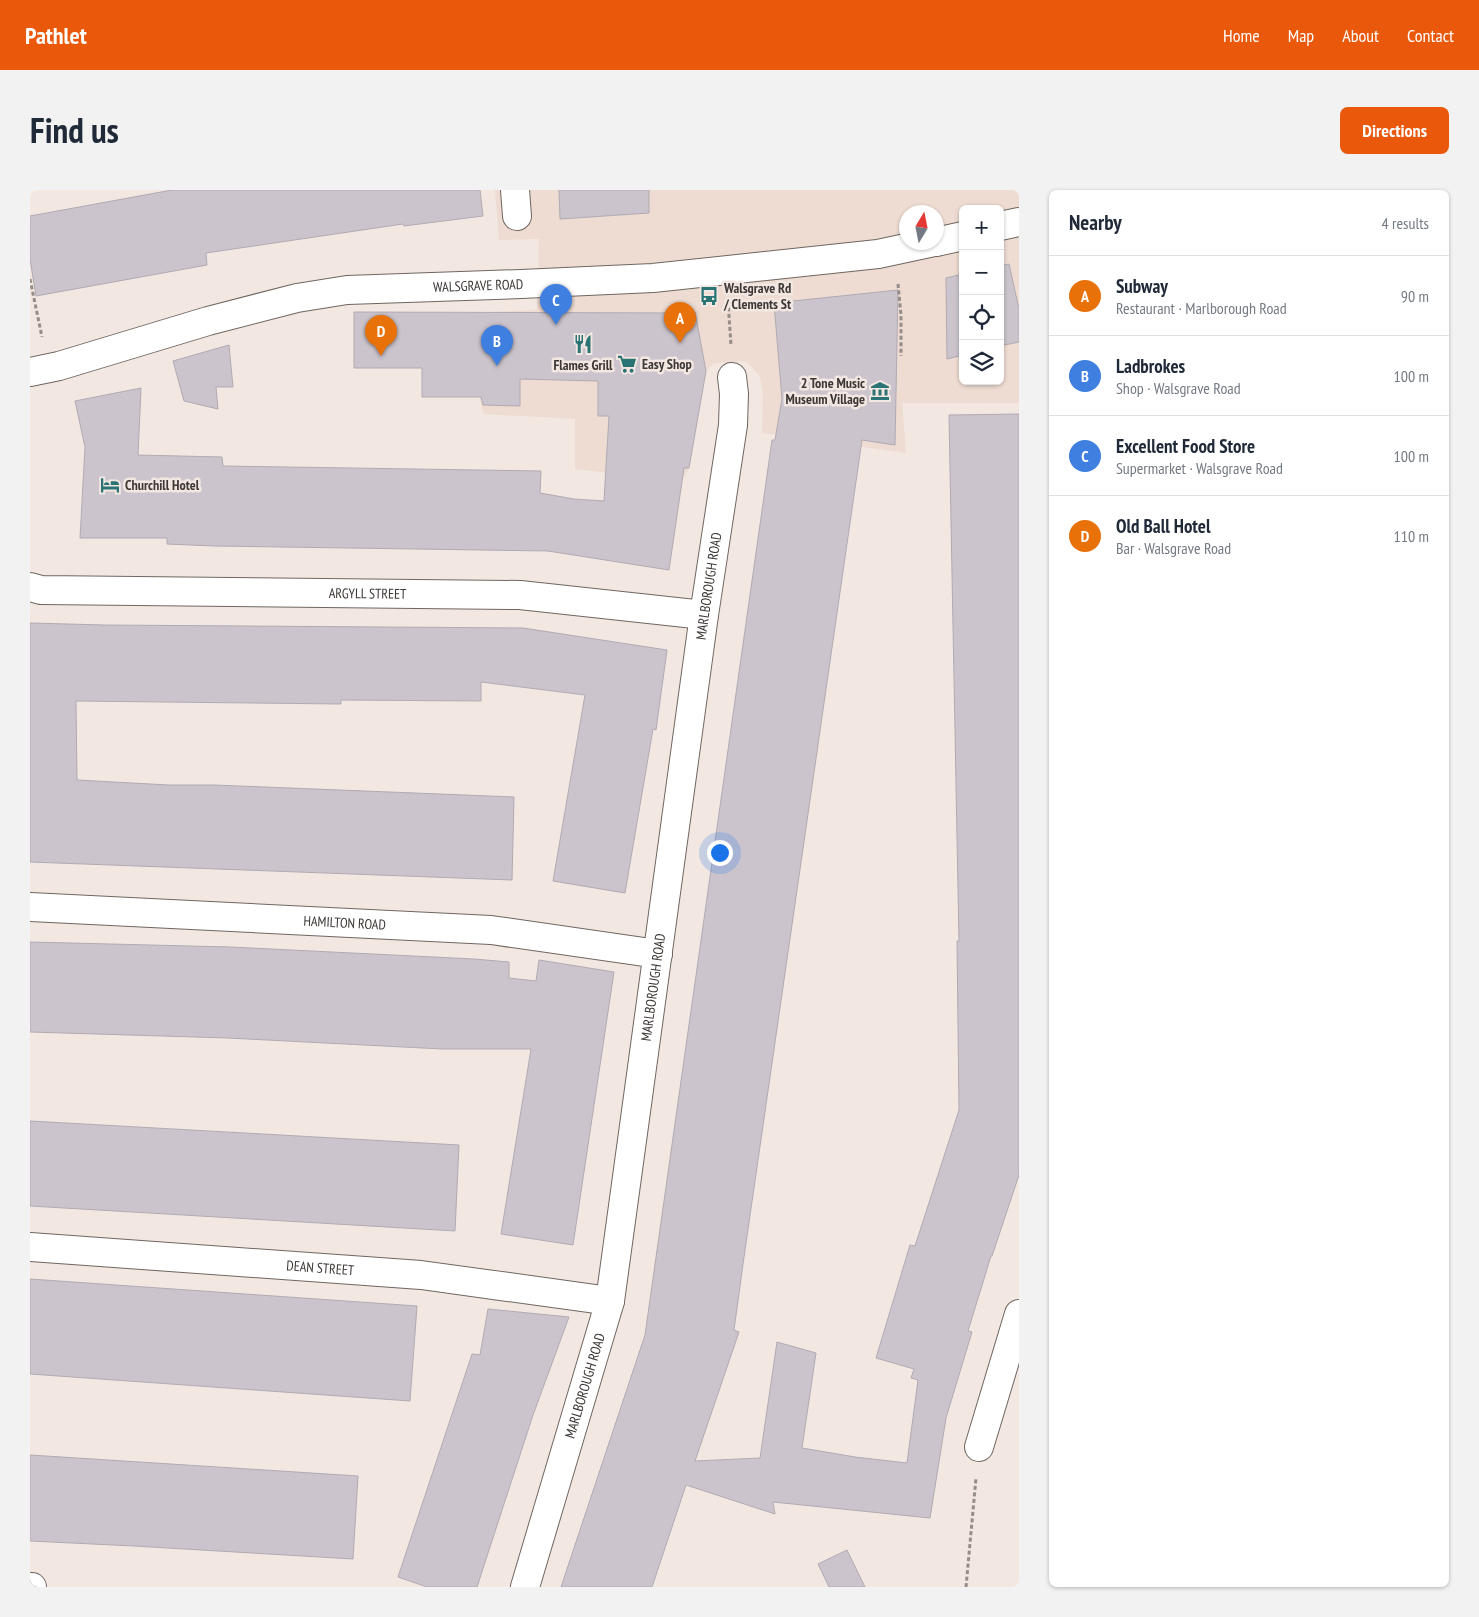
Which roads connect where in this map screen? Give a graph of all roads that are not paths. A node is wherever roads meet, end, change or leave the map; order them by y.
1 (1019, 222) edge
2 (1004, 225) edge
3 (959, 237) edge
4 (944, 240) edge
5 (899, 250) edge
6 (39, 369) edge
7 (732, 377) road end
8 (30, 587) edge
9 (704, 616) junction
10 (30, 907) edge
11 (658, 954) junction
12 (30, 1247) edge
13 (610, 1300) junction
14 (1019, 1314) edge
15 (979, 1447) road end
16 (525, 1587) edge

1 - 2 main road
3 - 4 main road, WALSGRAVE ROAD
5 - 6 main road, WALSGRAVE ROAD
7 - 9 main road, MARLBOROUGH ROAD
8 - 9 main road, ARGYLL STREET
9 - 11 main road, MARLBOROUGH ROAD
10 - 11 main road, HAMILTON ROAD
11 - 13 main road, MARLBOROUGH ROAD
12 - 13 main road, DEAN STREET
13 - 16 main road, MARLBOROUGH ROAD
14 - 15 main road

